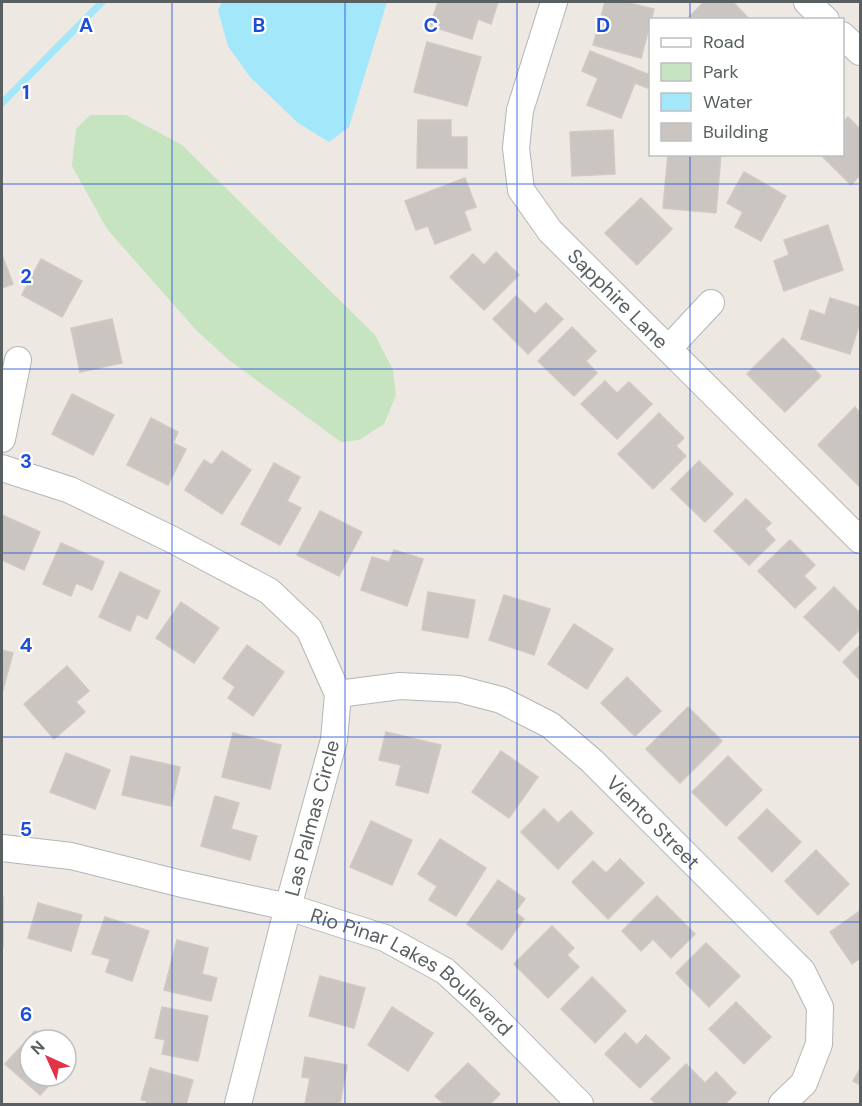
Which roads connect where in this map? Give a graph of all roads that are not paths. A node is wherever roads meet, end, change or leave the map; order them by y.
1 (554, 2) edge
2 (807, 2) edge
3 (824, 18) edge
4 (844, 36) edge
5 (861, 52) edge
6 (711, 303) dead end
7 (669, 348) junction
8 (18, 360) dead end
9 (2, 439) edge
10 (2, 468) edge
11 (861, 540) edge
12 (338, 694) junction
13 (2, 848) edge
14 (288, 907) junction
15 (567, 1100) edge
16 (238, 1104) edge
17 (782, 1104) edge

1 - 7 street, Sapphire Lane
2 - 3 street
4 - 5 street
6 - 7 street
7 - 11 street, Sapphire Lane
8 - 9 street
10 - 12 street, Las Palmas Circle
12 - 14 street, Las Palmas Circle
12 - 17 street, Viento Street
13 - 14 street, Rio Pinar Lakes Boulevard
14 - 15 street, Rio Pinar Lakes Boulevard
14 - 16 street, Las Palmas Circle

